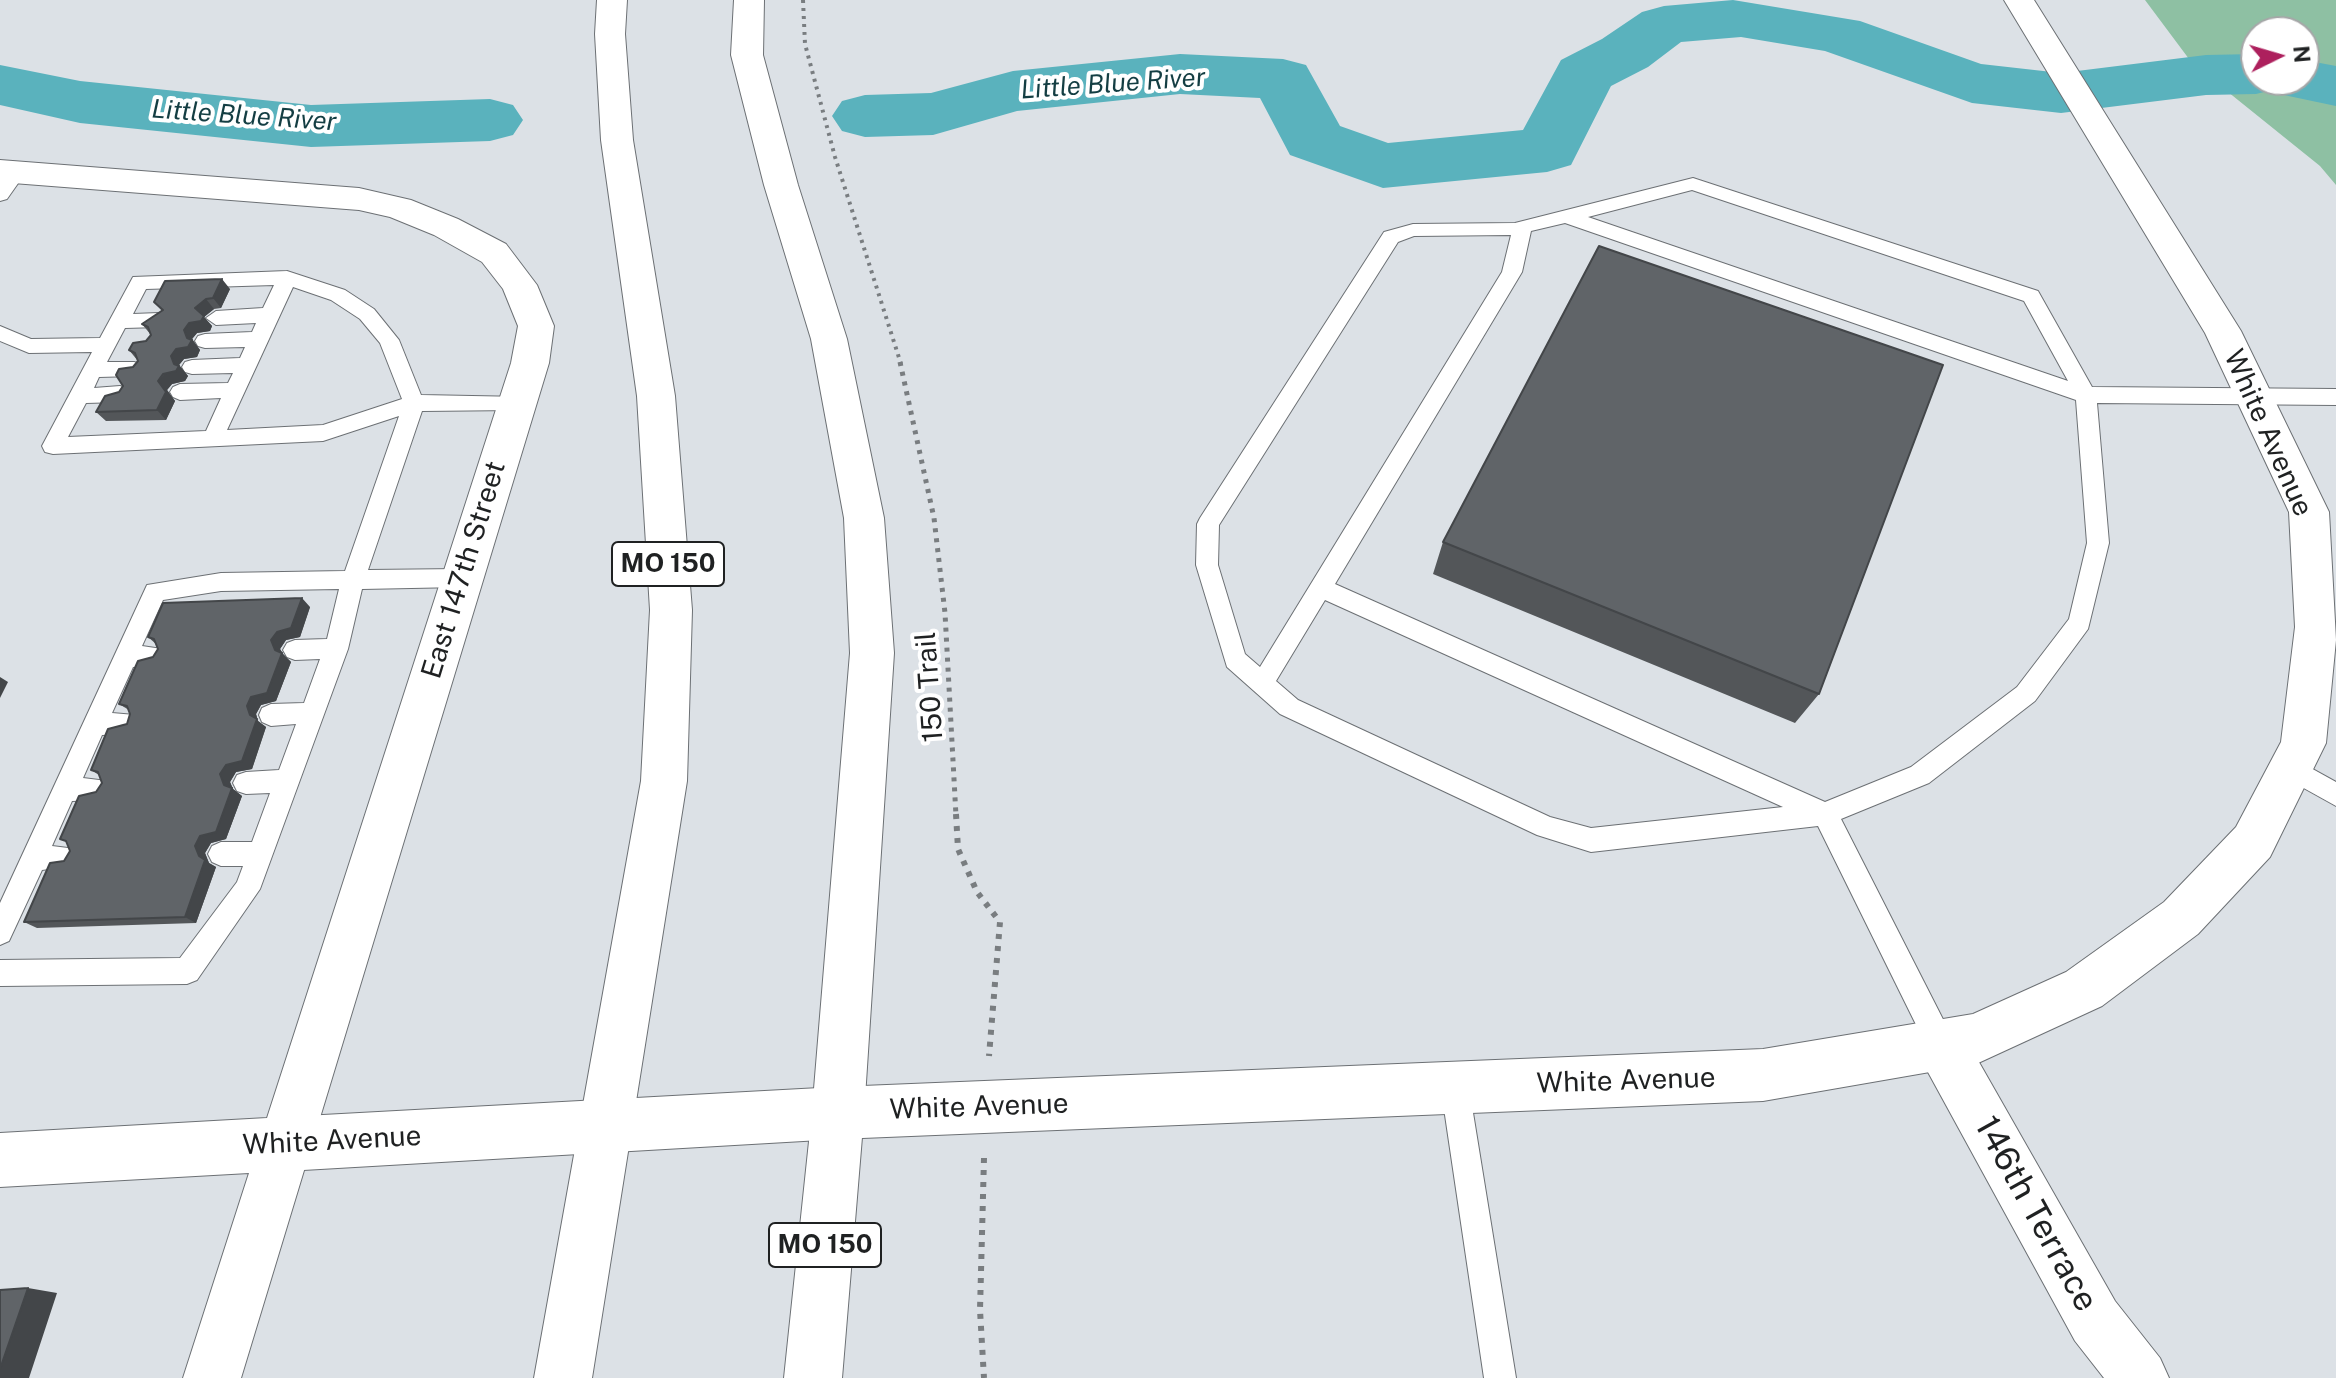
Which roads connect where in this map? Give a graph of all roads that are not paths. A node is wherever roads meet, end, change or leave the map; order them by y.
1 (612, 0) edge
2 (749, 0) edge
3 (2019, 0) edge
4 (6, 179) edge
5 (1566, 216) junction
6 (1523, 227) junction
7 (287, 278) junction
8 (269, 315) junction
9 (216, 318) dead end
10 (159, 320) edge
11 (119, 321) junction
12 (0, 333) edge
13 (258, 339) junction
14 (205, 341) dead end
15 (133, 344) edge
16 (106, 345) junction
17 (247, 365) junction
18 (192, 367) dead end
19 (134, 369) edge
20 (93, 370) junction
21 (235, 390) junction
22 (180, 392) dead end
23 (120, 394) edge
24 (2086, 395) junction
25 (80, 396) junction
26 (2336, 397) edge
27 (2255, 399) junction
28 (516, 402) junction
29 (414, 403) junction
30 (212, 440) junction
31 (461, 578) junction
32 (353, 580) junction
33 (1321, 588) junction
34 (336, 649) junction
35 (295, 650) dead end
36 (154, 656) edge
37 (125, 657) junction
38 (1262, 684) junction
39 (312, 713) junction
40 (271, 715) dead end
41 (126, 723) edge
42 (95, 725) junction
43 (2291, 768) junction
44 (287, 781) junction
45 (246, 783) dead end
46 (98, 789) edge
47 (66, 790) junction
48 (2336, 795) edge
49 (1825, 814) junction
50 (221, 854) dead end
51 (260, 854) junction
52 (67, 857) edge
53 (34, 858) junction
54 (0, 932) edge
55 (0, 973) edge
56 (1941, 1045) junction
57 (1455, 1088) junction
58 (838, 1113) junction
59 (607, 1126) junction
60 (286, 1144) junction
61 (0, 1160) edge
62 (212, 1378) edge
63 (563, 1378) edge
64 (813, 1378) edge
65 (1500, 1378) edge
66 (2140, 1378) edge

1 - 59 street, MO 150
2 - 58 street, MO 150
3 - 27 street, White Avenue
4 - 28 street, East 147th Street
5 - 6 lane
5 - 24 lane
5 - 24 lane
6 - 33 lane
6 - 38 lane
7 - 8 lane
7 - 11 lane
7 - 29 lane
8 - 9 lane
8 - 13 lane
10 - 11 lane
11 - 16 lane
12 - 16 lane
13 - 14 lane
13 - 17 lane
15 - 16 lane
16 - 20 lane
17 - 18 lane
17 - 21 lane
19 - 20 lane
20 - 25 lane
21 - 22 lane
21 - 30 lane
23 - 25 lane
24 - 27 lane
24 - 49 lane
25 - 30 lane
26 - 27 lane
27 - 43 street, White Avenue
28 - 29 lane
28 - 31 street, East 147th Street
29 - 30 lane
29 - 32 lane
31 - 32 lane
31 - 60 street, East 147th Street
32 - 34 lane
32 - 37 lane
33 - 38 lane
33 - 49 lane
34 - 35 lane
34 - 39 lane
36 - 37 lane
37 - 42 lane
38 - 49 lane
39 - 40 lane
39 - 44 lane
41 - 42 lane
42 - 47 lane
43 - 48 lane
43 - 56 street, White Avenue
44 - 45 lane
44 - 51 lane
46 - 47 lane
47 - 53 lane
49 - 56 lane
50 - 51 lane
51 - 55 lane
52 - 53 lane
53 - 54 lane
56 - 57 street, White Avenue
56 - 66 street, 146th Terrace
57 - 58 street, White Avenue
57 - 65 lane
58 - 59 street, White Avenue
58 - 64 street, MO 150
59 - 60 street, White Avenue
59 - 63 street, MO 150
60 - 61 street, White Avenue
60 - 62 street, East 147th Street

